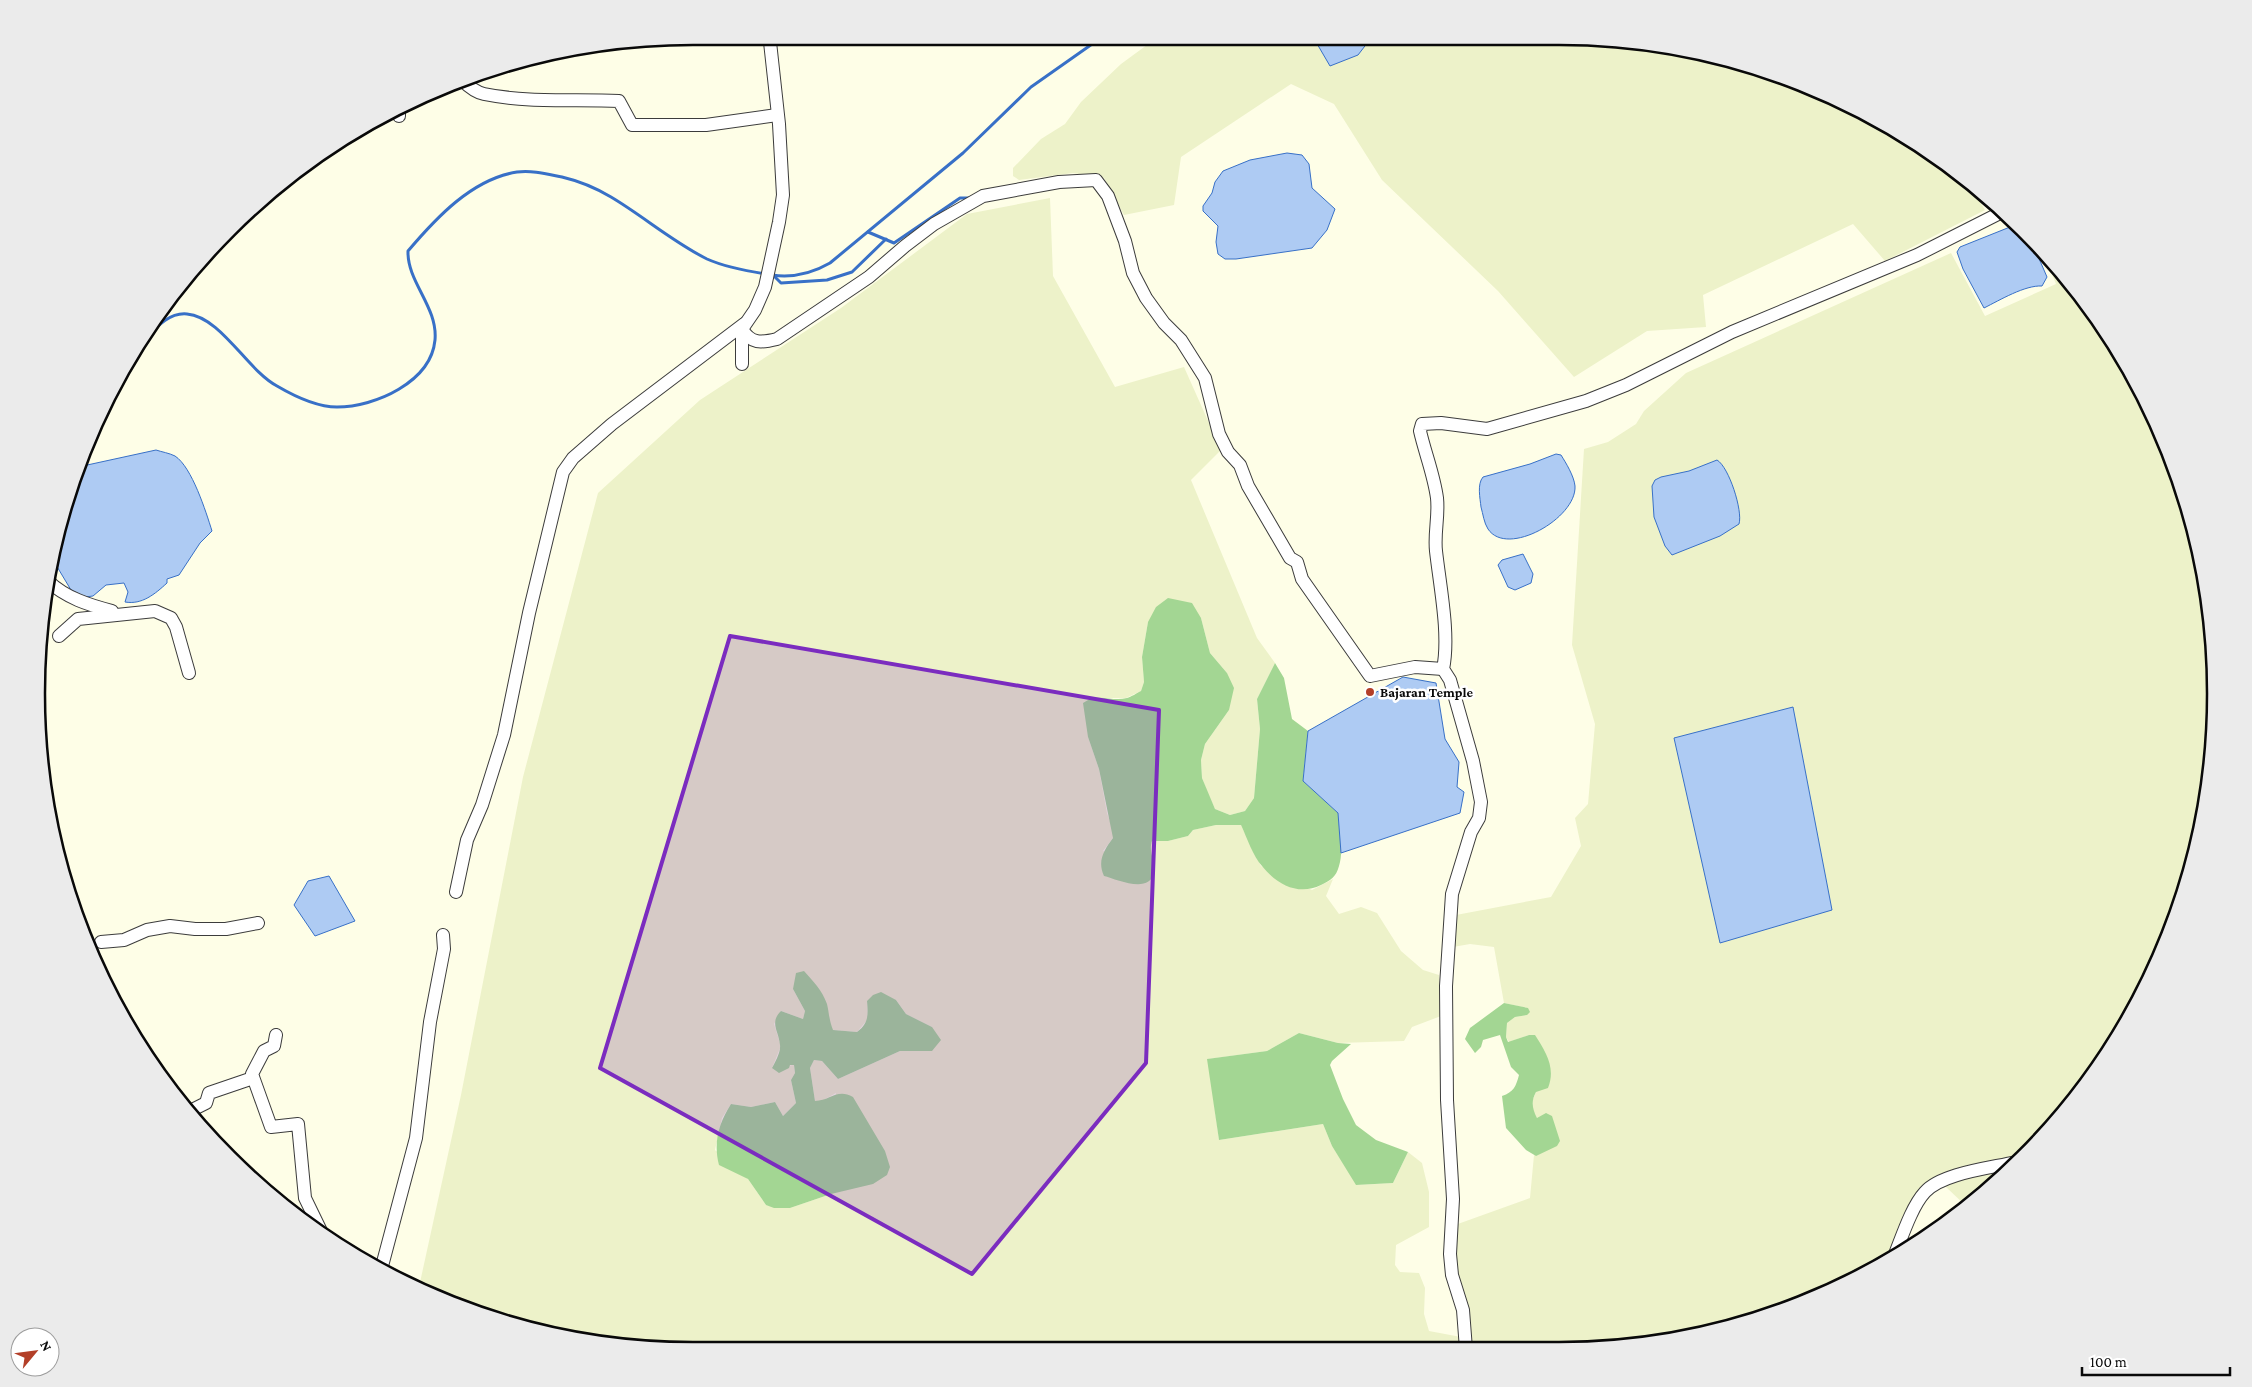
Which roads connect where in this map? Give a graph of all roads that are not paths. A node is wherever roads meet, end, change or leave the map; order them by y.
1 (770, 45) edge
2 (468, 86) edge
3 (777, 115) junction
4 (1996, 215) edge
5 (743, 326) junction
6 (742, 364) dead end
7 (54, 587) edge
8 (120, 613) junction
9 (59, 636) dead end
10 (1443, 670) junction
11 (188, 673) dead end
12 (456, 892) dead end
13 (258, 923) dead end
14 (443, 935) dead end
15 (101, 942) dead end
16 (276, 1035) dead end
17 (253, 1078) junction
18 (196, 1108) edge
19 (2003, 1165) edge
20 (316, 1220) edge
21 (1899, 1245) edge
22 (383, 1262) edge
23 (1465, 1342) edge

1 - 3 street
2 - 3 street
3 - 5 street
4 - 10 street
5 - 6 street
5 - 10 street
5 - 12 street
7 - 8 street
8 - 9 street
8 - 11 street
10 - 23 street
13 - 15 street
14 - 22 street
16 - 17 street
17 - 18 street
17 - 20 street
19 - 21 street

